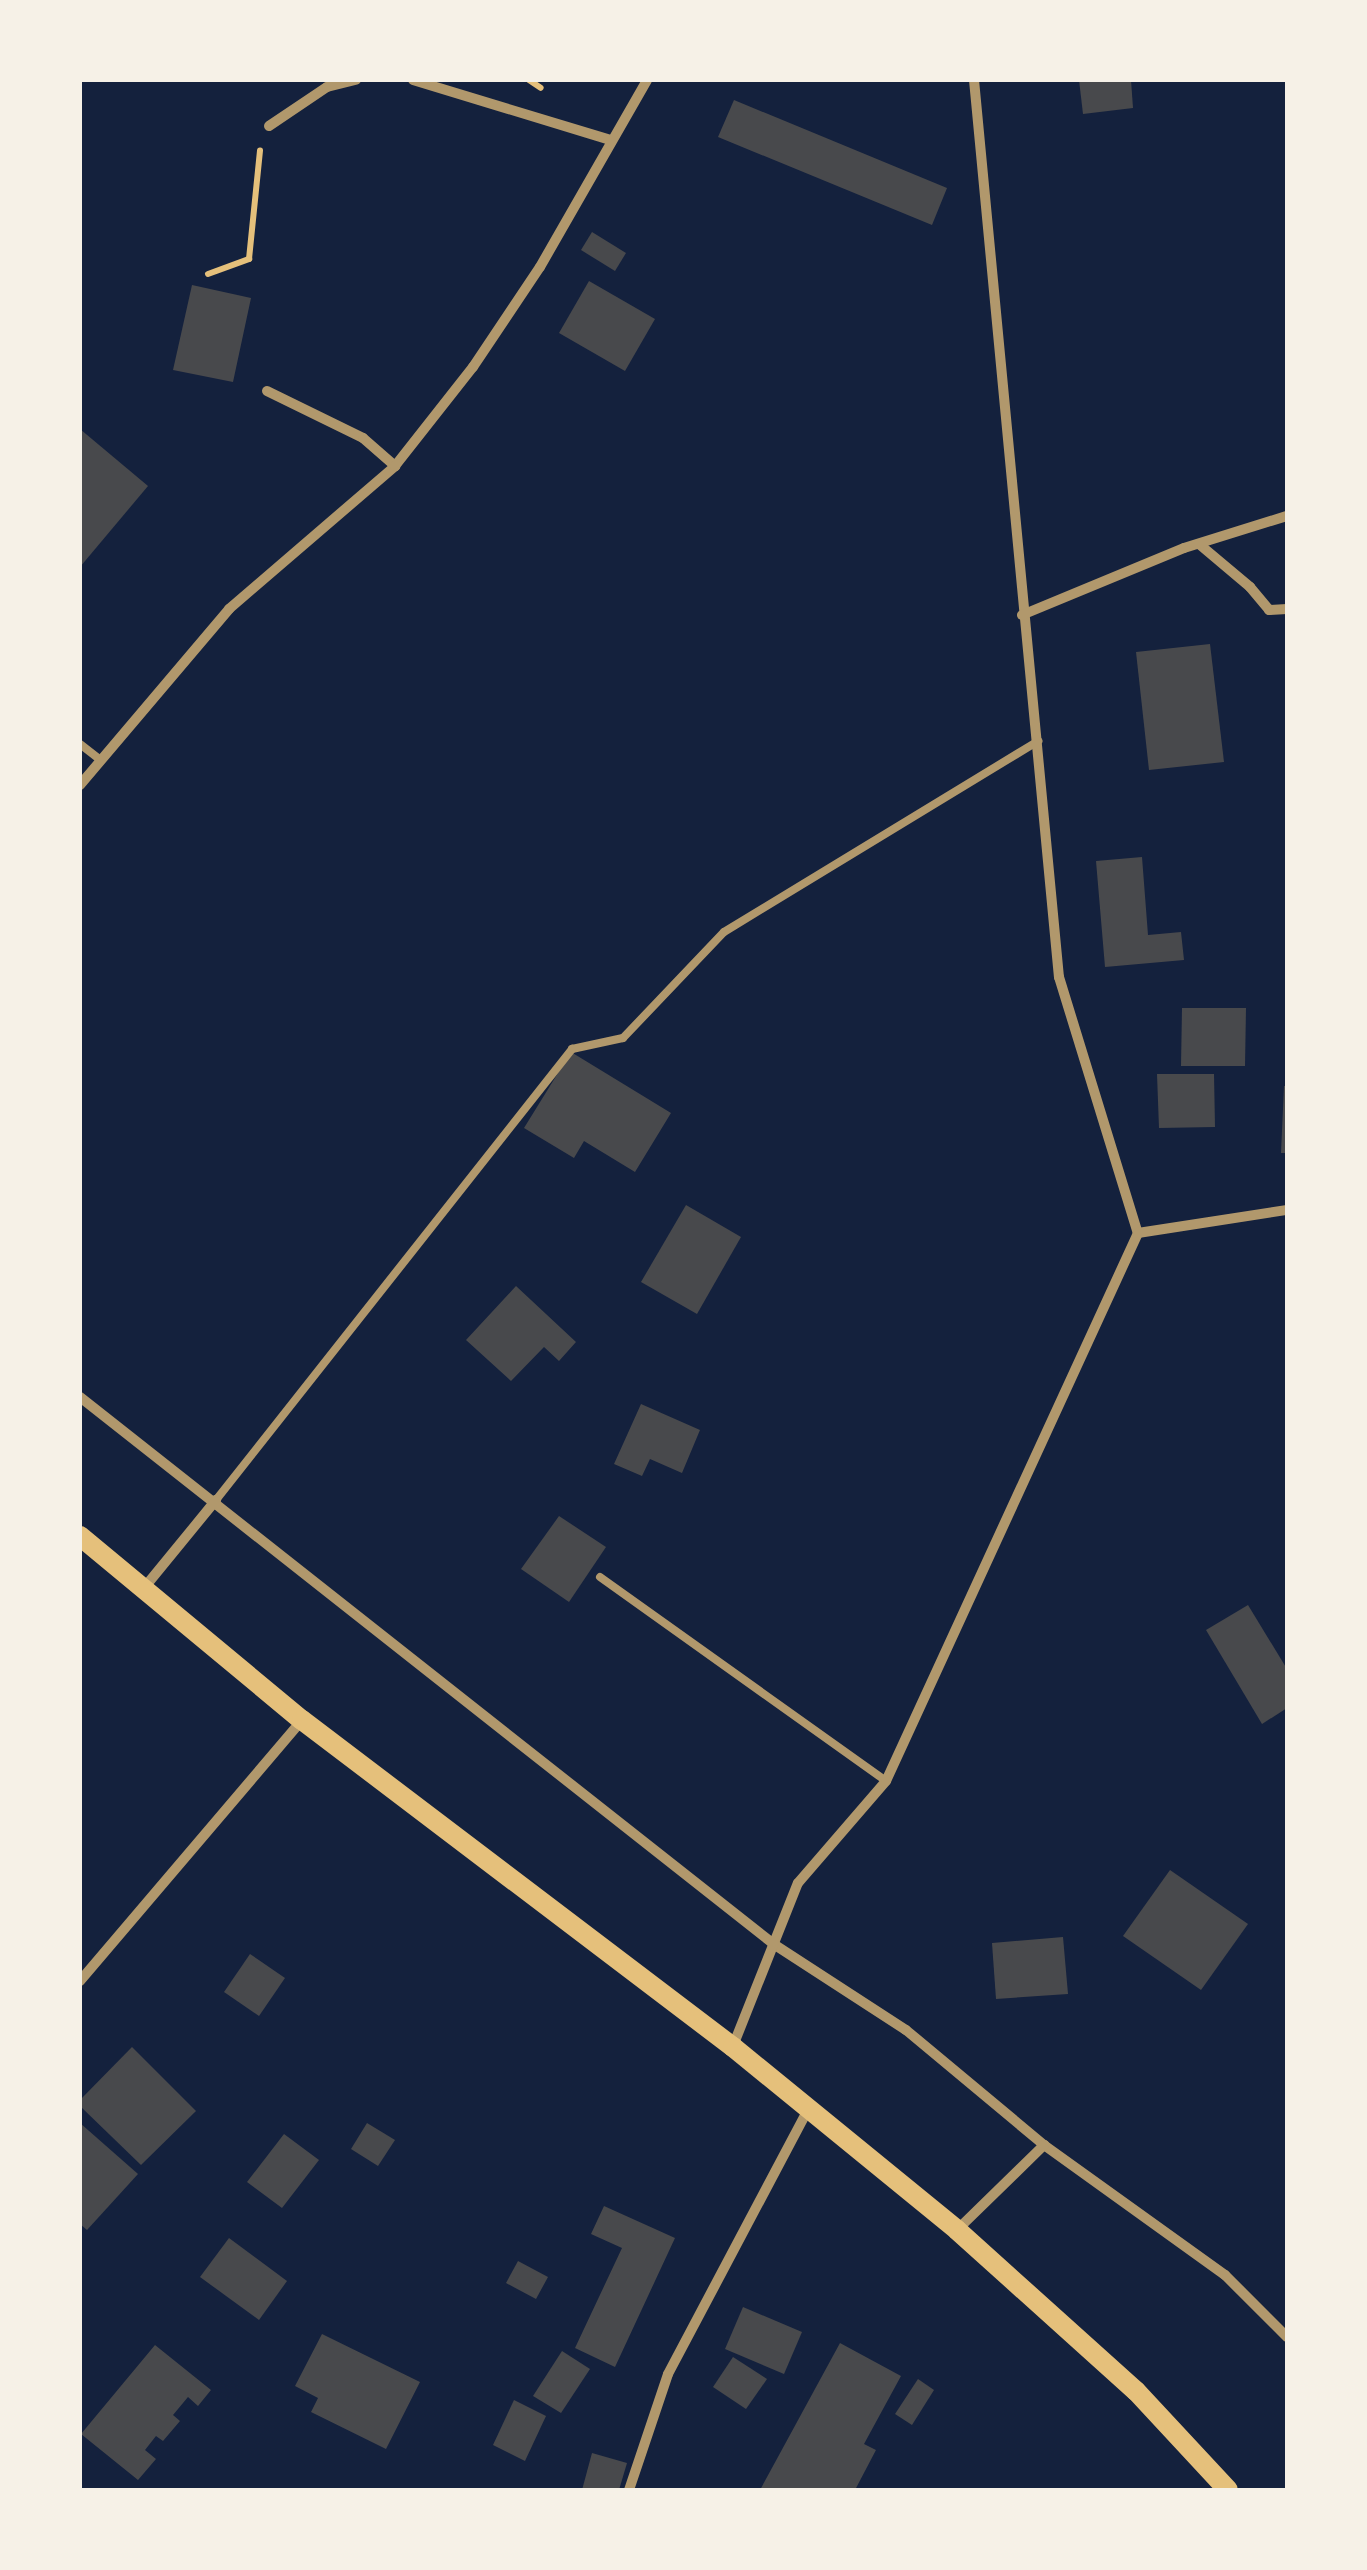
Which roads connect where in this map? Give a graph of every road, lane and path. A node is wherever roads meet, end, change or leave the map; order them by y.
1 (356, 80) edge
2 (414, 80) edge
3 (647, 80) edge
4 (974, 80) edge
5 (269, 126) joint
6 (610, 140) junction
7 (208, 274) dead end
8 (267, 391) dead end
9 (395, 466) junction
10 (1287, 516) edge
11 (1198, 544) junction
12 (1287, 609) edge
13 (1022, 615) junction
14 (1038, 741) junction
15 (80, 744) edge
16 (99, 759) junction
17 (80, 784) edge
18 (1287, 1210) edge
19 (1138, 1233) junction
20 (80, 1397) edge
21 (216, 1500) junction
22 (80, 1536) edge
23 (600, 1578) dead end
24 (143, 1588) junction
25 (302, 1720) junction
26 (886, 1781) junction
27 (775, 1945) junction
28 (80, 1981) edge
29 (732, 2048) junction
30 (807, 2111) junction
31 (1044, 2145) junction
32 (957, 2230) junction
33 (1287, 2337) edge
34 (629, 2490) edge
35 (1228, 2490) edge

1 - 5 street
2 - 6 street
3 - 6 street
4 - 13 street
5 - 7 path
6 - 9 street
8 - 9 street
9 - 16 street
10 - 11 street
11 - 12 street
11 - 13 street
13 - 14 street
14 - 19 street
14 - 21 lane
15 - 16 lane
16 - 17 street
18 - 19 street
19 - 26 street
20 - 21 street
21 - 24 street
21 - 27 street
22 - 24 main road
23 - 26 lane
24 - 25 main road
25 - 28 street
25 - 29 main road
26 - 27 street
27 - 29 street
27 - 31 street
29 - 30 main road
30 - 32 main road
30 - 34 street
31 - 32 street
31 - 33 street
32 - 35 main road

